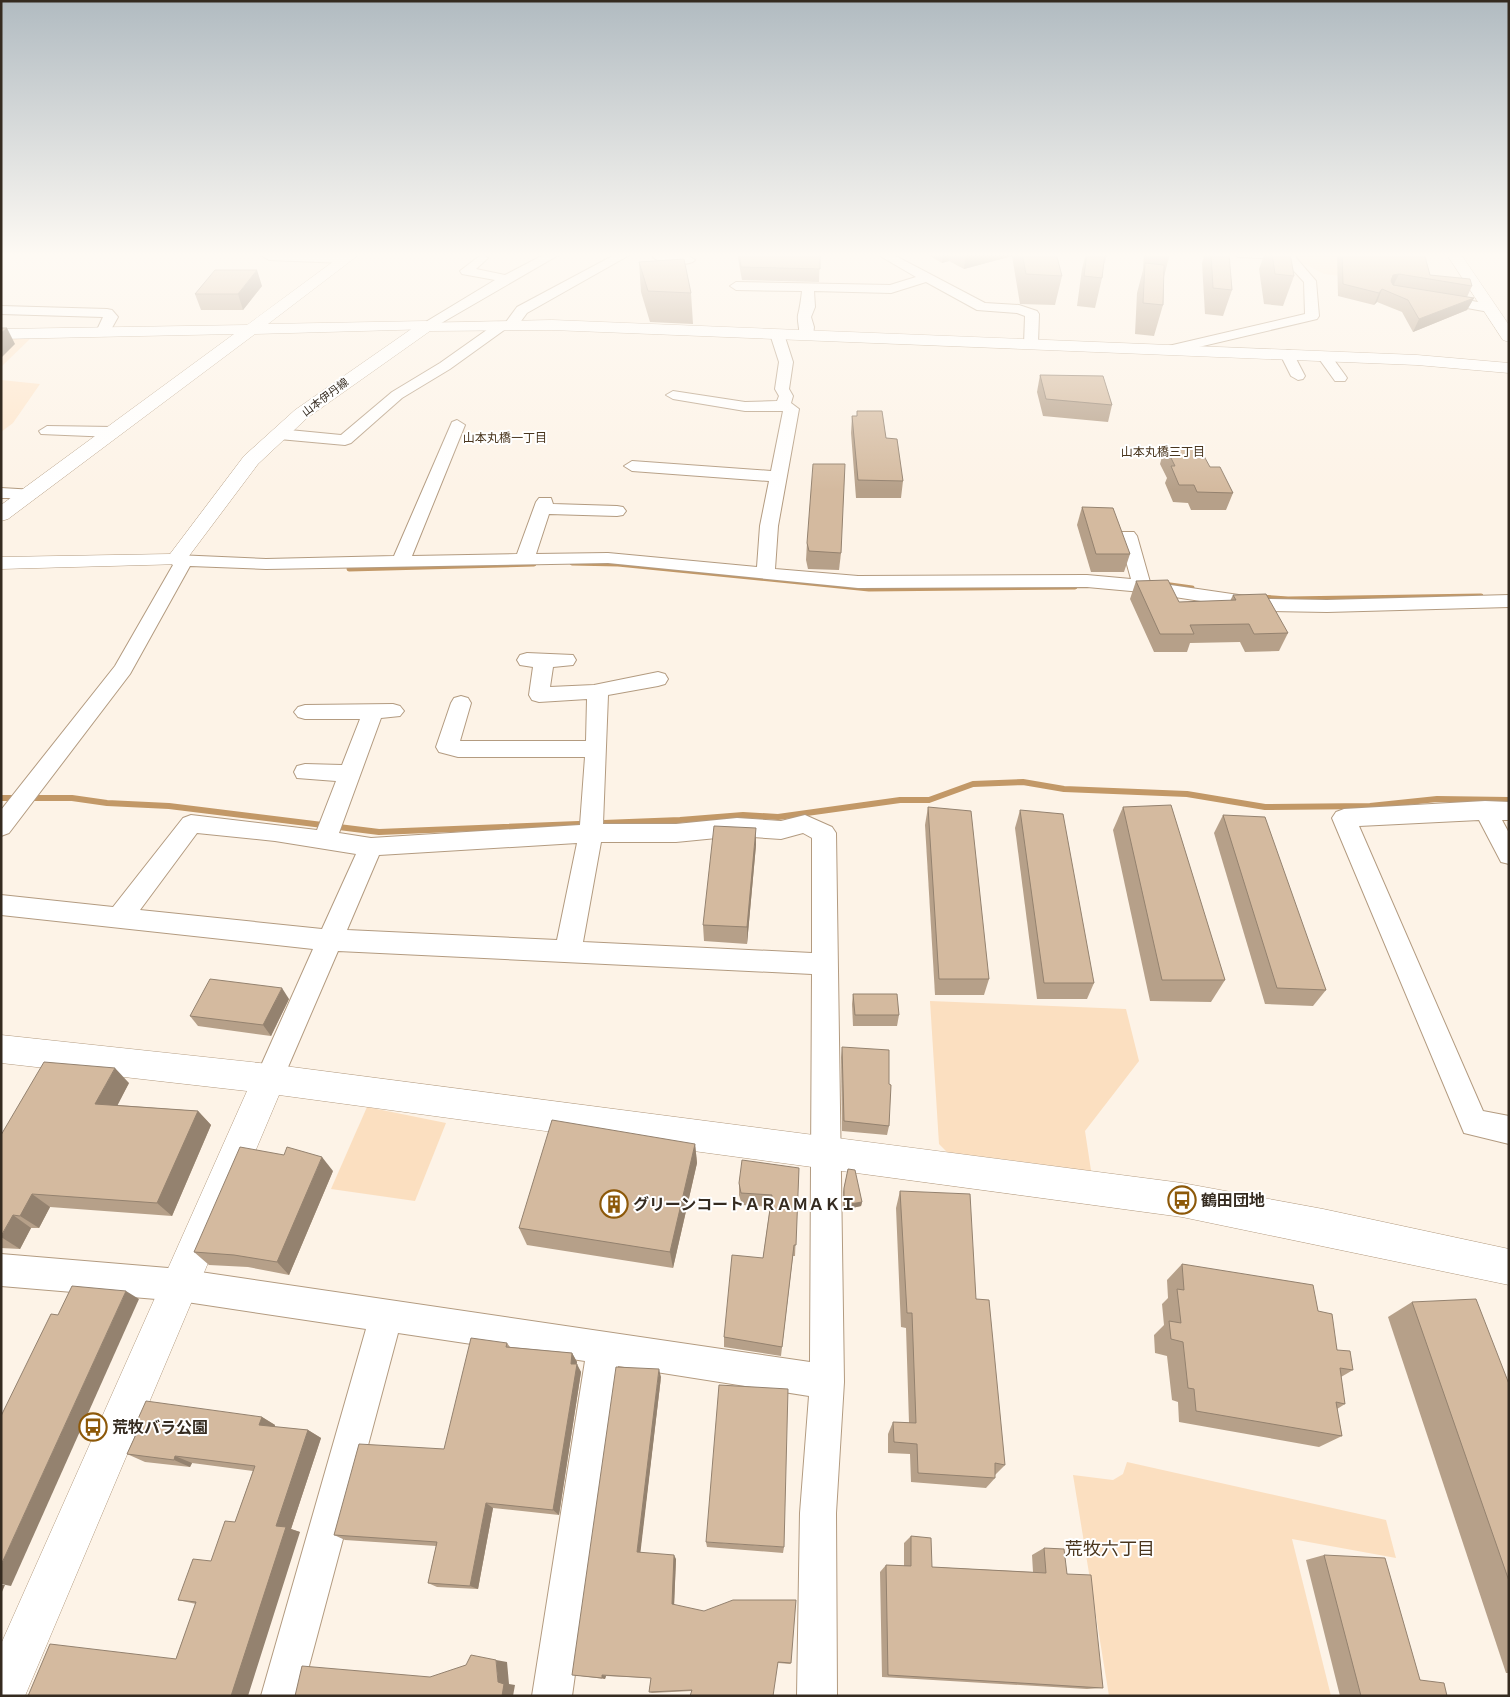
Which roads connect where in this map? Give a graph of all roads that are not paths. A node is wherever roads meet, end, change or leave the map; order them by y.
1 (93, 332) edge
2 (248, 332) edge
3 (417, 332) edge
4 (496, 332) edge
5 (723, 332) edge
6 (1031, 332) edge
7 (1244, 332) edge
8 (1, 334) edge
9 (777, 334) junction
10 (806, 335) joint
11 (1031, 344) junction
12 (1169, 350) junction
13 (1287, 354) junction
14 (1324, 356) junction
15 (1509, 368) edge
16 (1298, 376) dead end
17 (1340, 378) dead end
18 (674, 394) dead end
19 (783, 404) junction
20 (457, 425) dead end
21 (47, 431) dead end
22 (113, 432) junction
23 (280, 434) junction
24 (632, 466) dead end
25 (777, 477) junction
26 (1, 493) edge
27 (29, 494) junction
28 (608, 513) dead end
29 (1, 515) edge
30 (1128, 536) dead end
31 (525, 558) junction
32 (180, 560) junction
33 (401, 561) junction
34 (1, 563) edge
35 (766, 573) junction
36 (1142, 586) junction
37 (1509, 601) edge
38 (566, 660) dead end
39 (658, 679) dead end
40 (598, 692) junction
41 (461, 703) dead end
42 (305, 712) dead end
43 (597, 749) junction
44 (305, 772) dead end
45 (350, 773) junction
46 (1497, 811) edge
47 (1, 827) edge
48 (591, 833) junction
49 (325, 840) junction
50 (370, 847) junction
51 (1509, 855) edge
52 (1, 905) edge
53 (119, 918) junction
54 (329, 940) junction
55 (568, 951) junction
56 (823, 964) junction
57 (1, 1049) edge
58 (269, 1079) junction
59 (1509, 1130) edge
60 (825, 1154) junction
61 (1509, 1267) edge
62 (1, 1270) edge
63 (180, 1284) junction
64 (386, 1315) junction
65 (604, 1347) junction
66 (827, 1382) junction
67 (2, 1696) edge
68 (282, 1696) edge
69 (552, 1696) edge
70 (817, 1696) edge

1 - 8 street
2 - 22 street
3 - 23 street, 山本伊丹線
4 - 23 street
5 - 9 street
6 - 11 street
7 - 12 street
9 - 10 street
9 - 19 street
10 - 11 street
11 - 12 street
12 - 13 street
13 - 14 street
13 - 16 street
14 - 15 street
14 - 17 street
18 - 19 street
19 - 25 street
20 - 33 street
21 - 22 street
22 - 27 street
23 - 32 street, 山本伊丹線
24 - 25 street
25 - 35 street
26 - 27 street
27 - 29 street
28 - 31 street
30 - 36 street
31 - 33 street
31 - 35 street
32 - 33 street
32 - 34 street
32 - 47 street
35 - 36 street
36 - 37 street
38 - 40 street
39 - 40 street
40 - 43 street
41 - 43 street
42 - 45 street
43 - 48 street
44 - 45 street
45 - 49 street
46 - 51 street
46 - 59 street
48 - 50 street
48 - 55 street
48 - 56 street
49 - 50 street
49 - 53 street
50 - 54 street
52 - 53 street
53 - 54 street
54 - 55 street
54 - 58 street
55 - 56 street
56 - 60 street
57 - 58 street
58 - 60 street
58 - 63 street
60 - 61 street
60 - 66 street
62 - 63 street
63 - 64 street
63 - 67 street
64 - 65 street
64 - 68 street
65 - 66 street
65 - 69 street
66 - 70 street

